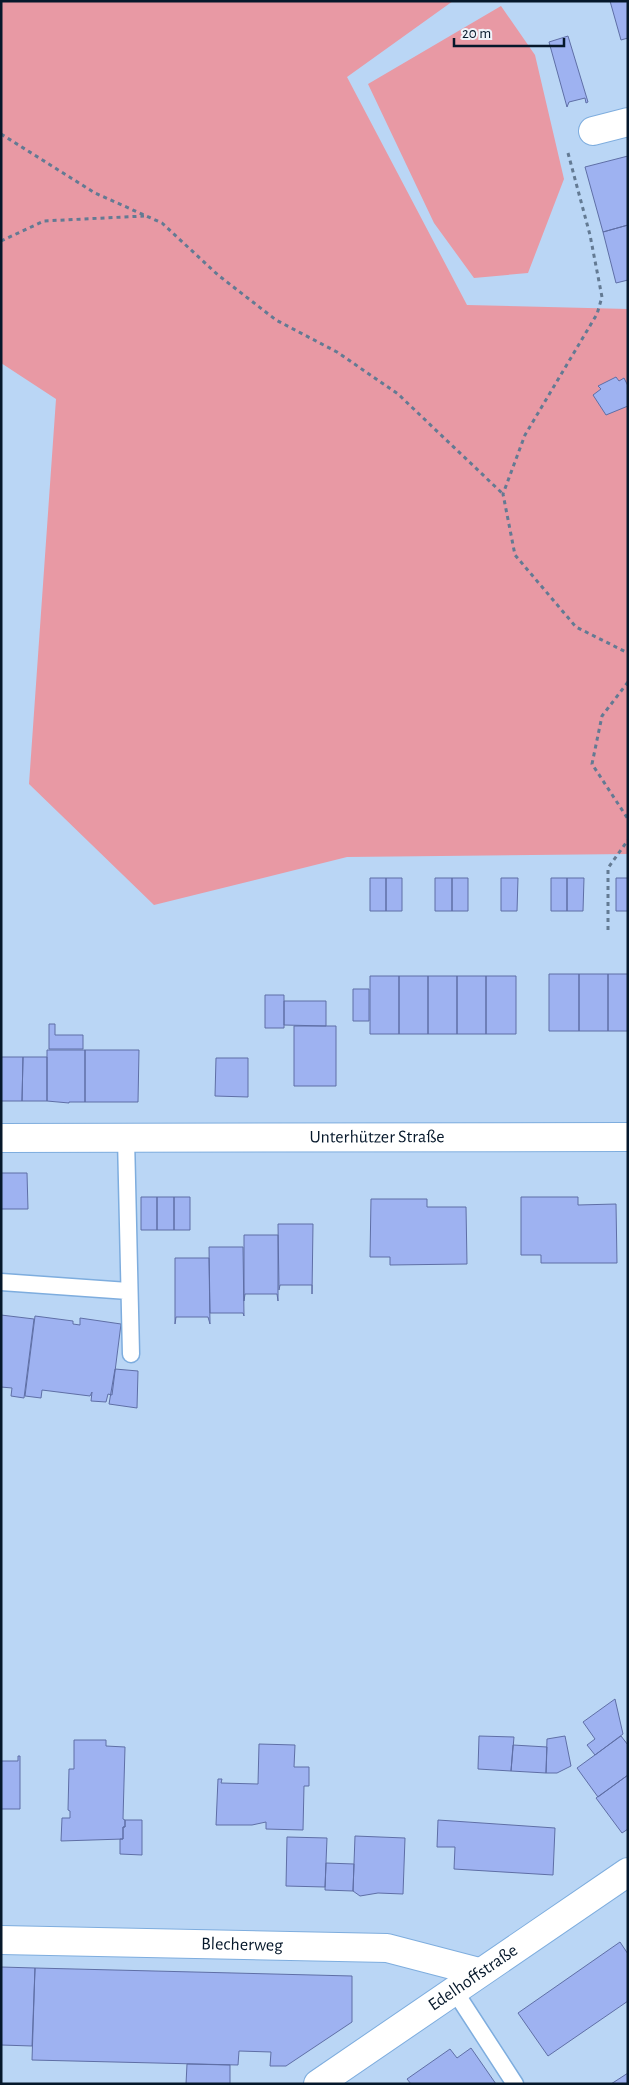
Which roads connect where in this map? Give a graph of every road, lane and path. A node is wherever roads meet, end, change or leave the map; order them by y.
1 (628, 122) edge
2 (594, 131) joint
3 (1, 134) edge
4 (144, 216) junction
5 (1, 241) edge
6 (503, 494) junction
7 (628, 653) edge
8 (628, 682) edge
9 (628, 819) edge
10 (628, 840) edge
11 (608, 930) dead end
12 (1, 1138) edge
13 (126, 1138) junction
14 (628, 1138) edge
15 (1, 1282) edge
16 (128, 1291) junction
17 (131, 1354) dead end
18 (628, 1872) edge
19 (1, 1940) edge
20 (479, 1972) junction
21 (454, 1990) junction
22 (318, 2084) edge
23 (515, 2084) edge

1 - 2 street
2 - 6 path
3 - 4 path
4 - 5 path
4 - 6 path
6 - 7 path
8 - 9 path
10 - 11 path
12 - 13 street, Unterhützer Straße
13 - 14 street, Unterhützer Straße
13 - 16 lane
15 - 16 lane
16 - 17 lane
18 - 20 street, Edelhoffstraße
19 - 20 street, Blecherweg
20 - 21 street, Edelhoffstraße
21 - 22 street, Edelhoffstraße
21 - 23 lane

